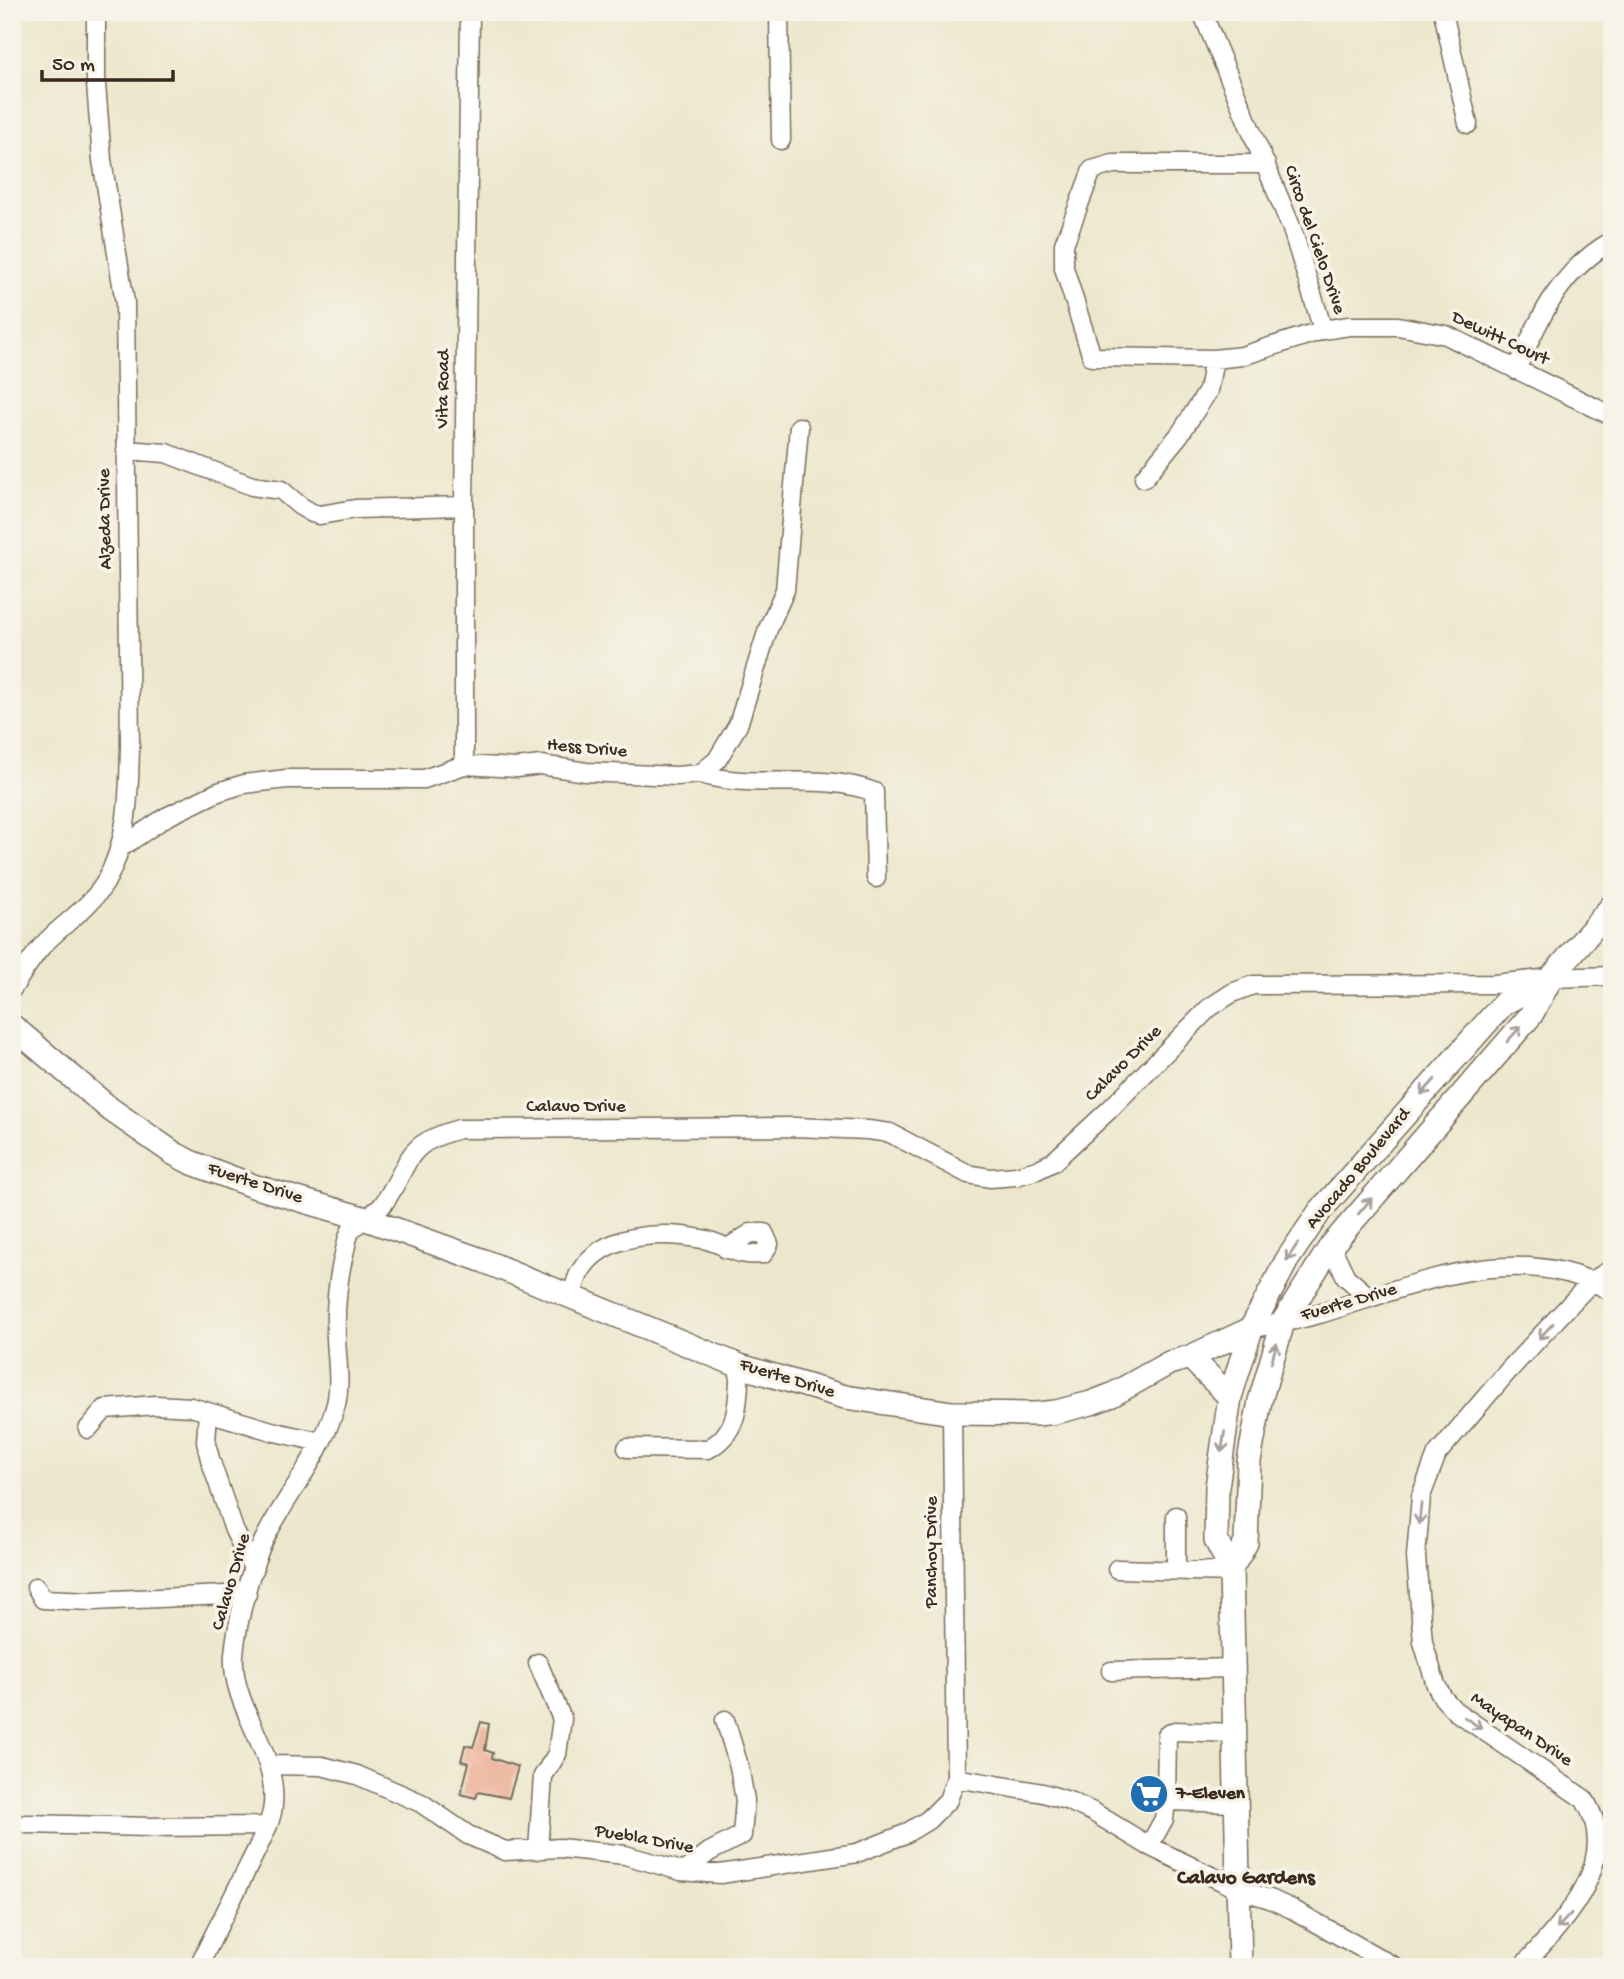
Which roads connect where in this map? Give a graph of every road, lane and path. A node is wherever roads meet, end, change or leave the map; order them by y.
1 (96, 12) edge
2 (470, 12) edge
3 (779, 12) edge
4 (1202, 12) edge
5 (1443, 12) edge
6 (1468, 124) dead end
7 (781, 140) dead end
8 (1266, 164) junction
9 (1612, 241) edge
10 (1323, 330) junction
11 (1242, 356) joint
12 (1214, 359) junction
13 (1516, 370) junction
14 (1612, 415) edge
15 (799, 427) dead end
16 (126, 450) junction
17 (1144, 478) dead end
18 (464, 506) junction
19 (464, 765) junction
20 (700, 774) junction
21 (121, 848) junction
22 (876, 878) dead end
23 (1612, 906) edge
24 (1612, 976) edge
25 (1551, 978) junction
26 (12, 989) edge
27 (12, 1026) edge
28 (366, 1219) junction
29 (1331, 1246) junction
30 (726, 1249) dead end
31 (1612, 1269) edge
32 (1592, 1281) junction
33 (1612, 1292) edge
34 (571, 1297) junction
35 (1369, 1297) junction
36 (1283, 1322) junction
37 (1251, 1329) junction
38 (1190, 1357) junction
39 (740, 1366) junction
40 (1230, 1397) junction
41 (208, 1412) junction
42 (952, 1413) junction
43 (88, 1429) dead end
44 (321, 1442) junction
45 (627, 1448) dead end
46 (1176, 1516) dead end
47 (1117, 1569) dead end
48 (254, 1570) junction
49 (1176, 1570) junction
50 (1231, 1570) junction
51 (36, 1587) dead end
52 (247, 1594) junction
53 (538, 1663) dead end
54 (1233, 1668) junction
55 (1111, 1671) dead end
56 (954, 1691) joint
57 (724, 1720) dead end
58 (1235, 1733) junction
59 (270, 1765) junction
60 (956, 1778) junction
61 (1166, 1801) junction
62 (1237, 1803) junction
63 (26, 1824) dead end
64 (268, 1826) junction
65 (1150, 1846) junction
66 (538, 1850) junction
67 (685, 1871) junction
68 (1240, 1890) junction
69 (198, 1967) edge
70 (1240, 1967) edge
71 (1395, 1967) edge
72 (1522, 1967) edge

1 - 16 street, Alzeda Drive
2 - 18 street, Vita Road
3 - 7 street
4 - 8 street, Circo del Cielo Drive
5 - 6 street
8 - 10 street, Circo del Cielo Drive
8 - 12 street, Circo del Cielo Drive
9 - 13 street
10 - 11 street, Dewitt Court
10 - 13 street, Dewitt Court
11 - 12 street, Circo del Cielo Drive
12 - 17 street
13 - 14 street, Dewitt Court
15 - 20 street
16 - 18 street
16 - 21 street, Alzeda Drive
18 - 19 street, Vita Road
19 - 20 street, Hess Drive
19 - 21 street, Hess Drive
20 - 22 street, Hess Drive
21 - 26 street, Alzeda Drive
23 - 25 main road, Avocado Boulevard
24 - 25 street, Calavo Drive
25 - 28 street, Calavo Drive
29 -> 25 main road, Avocado Boulevard
25 -> 37 main road, Avocado Boulevard
27 - 28 main road, Fuerte Drive
28 - 34 main road, Fuerte Drive
28 - 44 street, Calavo Drive
29 - 35 street
29 - 36 main road, Avocado Boulevard
30 - 34 street
31 - 32 street, Mayapan Drive
32 - 33 street, Fuerte Drive
32 - 35 street, Fuerte Drive
32 -> 72 street, Mayapan Drive
34 - 39 main road, Fuerte Drive
35 - 36 street, Fuerte Drive
36 - 37 street, Fuerte Drive
50 -> 36 main road, Avocado Boulevard
37 - 38 main road, Fuerte Drive
37 - 40 main road, Avocado Boulevard
38 - 40 main road
38 - 42 main road, Fuerte Drive
39 - 42 main road, Fuerte Drive
39 - 45 street
40 -> 50 main road, Avocado Boulevard
41 - 43 street
41 - 44 street
41 - 48 street
42 - 56 street, Panchoy Drive
44 - 48 street, Calavo Drive
46 - 49 street
47 - 49 street
48 - 52 street, Calavo Drive
49 - 50 street
50 - 54 main road, Avocado Boulevard
51 - 52 street
52 - 59 street, Calavo Drive
53 - 66 street
54 - 55 street
54 - 58 main road, Avocado Boulevard
56 - 60 street, Puebla Drive
57 - 67 street
58 - 61 street
58 - 62 main road, Avocado Boulevard
59 - 64 street, Calavo Drive
59 - 66 street, Puebla Drive
60 - 65 street
60 - 67 street, Puebla Drive
61 - 62 street
61 - 65 street
62 - 68 main road, Avocado Boulevard
63 - 64 street
64 - 69 street, Calavo Drive
65 - 68 street
66 - 67 street, Puebla Drive
68 - 70 main road, Avocado Boulevard
68 - 71 street

